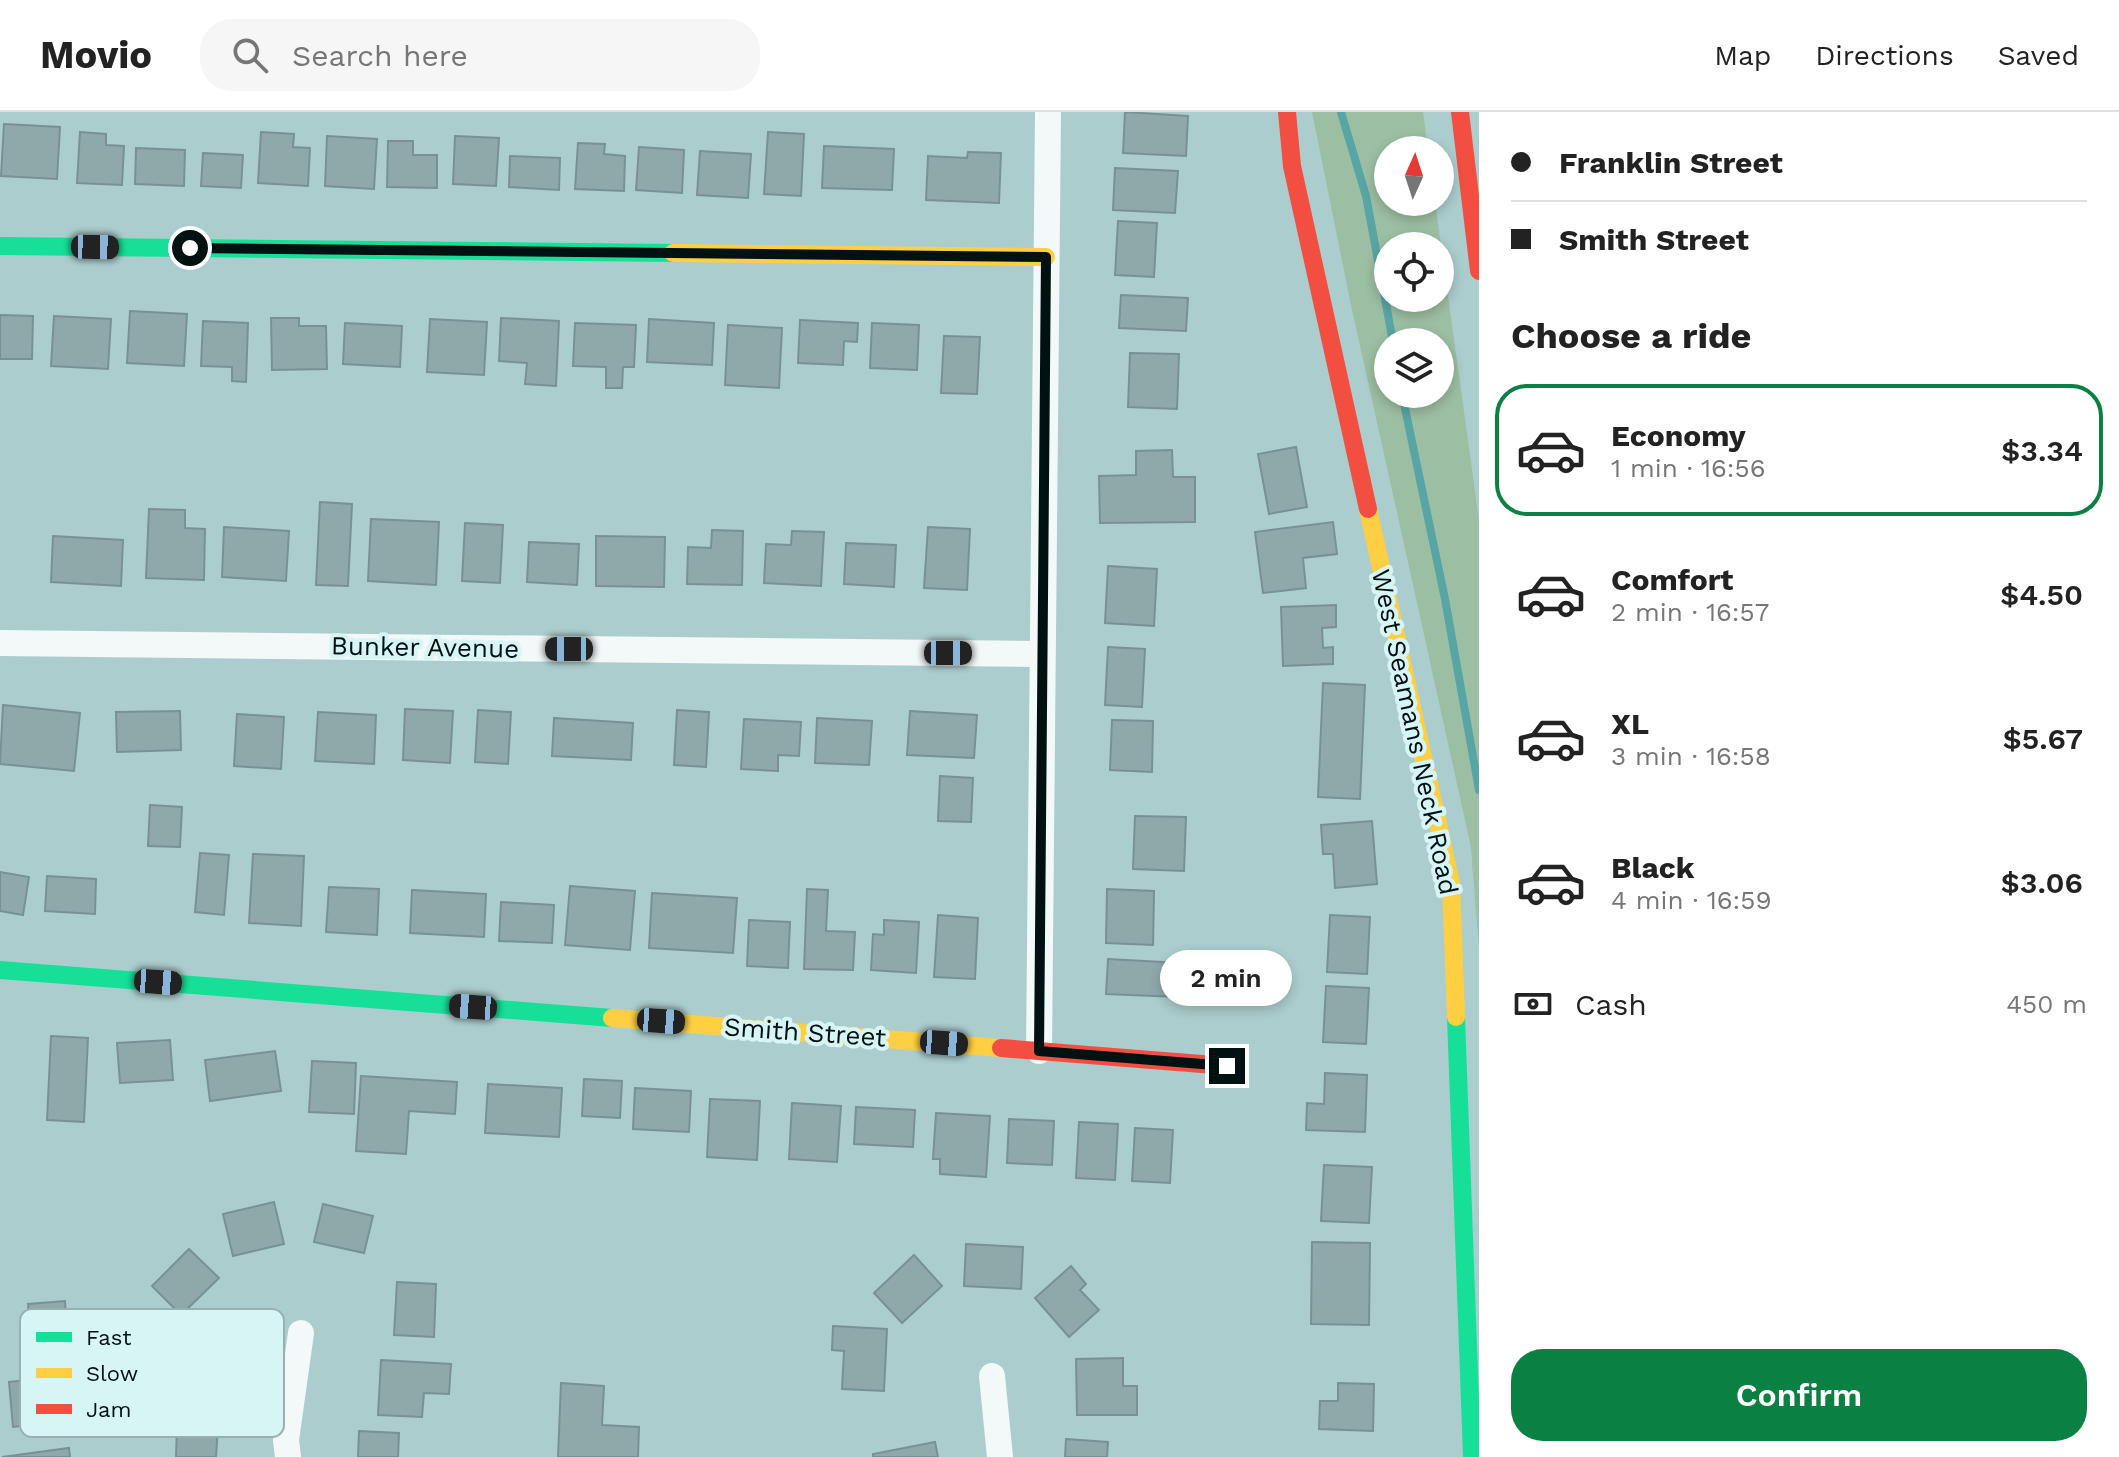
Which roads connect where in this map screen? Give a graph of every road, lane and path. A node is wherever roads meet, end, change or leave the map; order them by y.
1 (1048, 112) edge
2 (1287, 112) edge
3 (1460, 112) edge
4 (0, 246) edge
5 (1046, 257) junction
6 (1479, 271) edge
7 (0, 643) edge
8 (1042, 654) junction
9 (0, 973) edge
10 (1039, 1051) junction
11 (1227, 1066) dead end
12 (301, 1333) dead end
13 (992, 1376) dead end
14 (288, 1457) edge
15 (1000, 1457) edge
16 (1472, 1457) edge

1 - 5 street
2 - 16 main road, West Seamans Neck Road
3 - 6 main road
4 - 5 main road
5 - 8 street
7 - 8 street, Bunker Avenue
8 - 10 street
9 - 10 main road, Smith Street
10 - 11 main road, Smith Street
12 - 14 street
13 - 15 street

